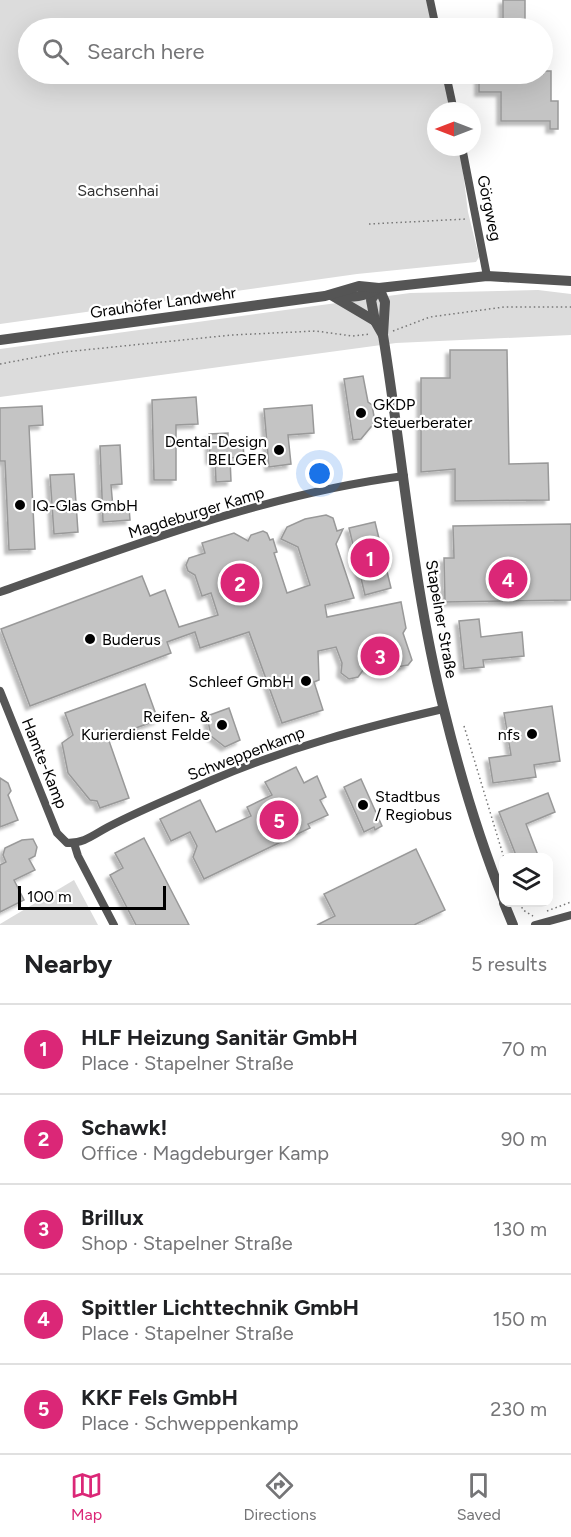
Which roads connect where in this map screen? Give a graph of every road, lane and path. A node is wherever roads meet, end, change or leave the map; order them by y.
1 (430, 0) edge
2 (434, 18) edge
3 (448, 84) edge
4 (452, 102) edge
5 (464, 156) edge
6 (477, 218) junction
7 (369, 224) dead end
8 (487, 276) junction
9 (571, 281) edge
10 (379, 288) junction
11 (331, 295) junction
12 (571, 307) edge
13 (375, 321) junction
14 (371, 334) dead end
15 (383, 335) junction
16 (0, 340) edge
17 (0, 364) edge
18 (404, 476) junction
19 (0, 592) edge
20 (0, 691) edge
21 (443, 709) junction
22 (464, 726) dead end
23 (71, 843) junction
24 (502, 853) edge
25 (499, 888) edge
26 (506, 907) edge
27 (522, 907) edge
28 (571, 915) edge
29 (534, 921) edge
30 (555, 923) edge
31 (114, 925) edge
32 (513, 925) edge

1 - 2 street
3 - 4 street
5 - 6 street, Görgweg
6 - 7 path
6 - 8 street, Görgweg
8 - 9 street, Grauhöfer Landwehr
8 - 10 street, Grauhöfer Landwehr
10 - 11 street, Grauhöfer Landwehr
10 - 13 street
10 - 15 street, Stapelner Straße
11 - 13 street
11 - 16 street, Grauhöfer Landwehr
12 - 15 path
13 - 15 street, Stapelner Straße
14 - 17 path
15 - 18 street, Stapelner Straße
18 - 19 street, Magdeburger Kamp
18 - 21 street, Stapelner Straße
20 - 23 street, Hamte-Kamp
21 - 23 street, Schweppenkamp
21 - 25 street, Stapelner Straße
22 - 24 path
23 - 31 street, Hamte-Kamp
26 - 32 street, Stapelner Straße
27 - 29 path
28 - 30 street
29 - 30 street

